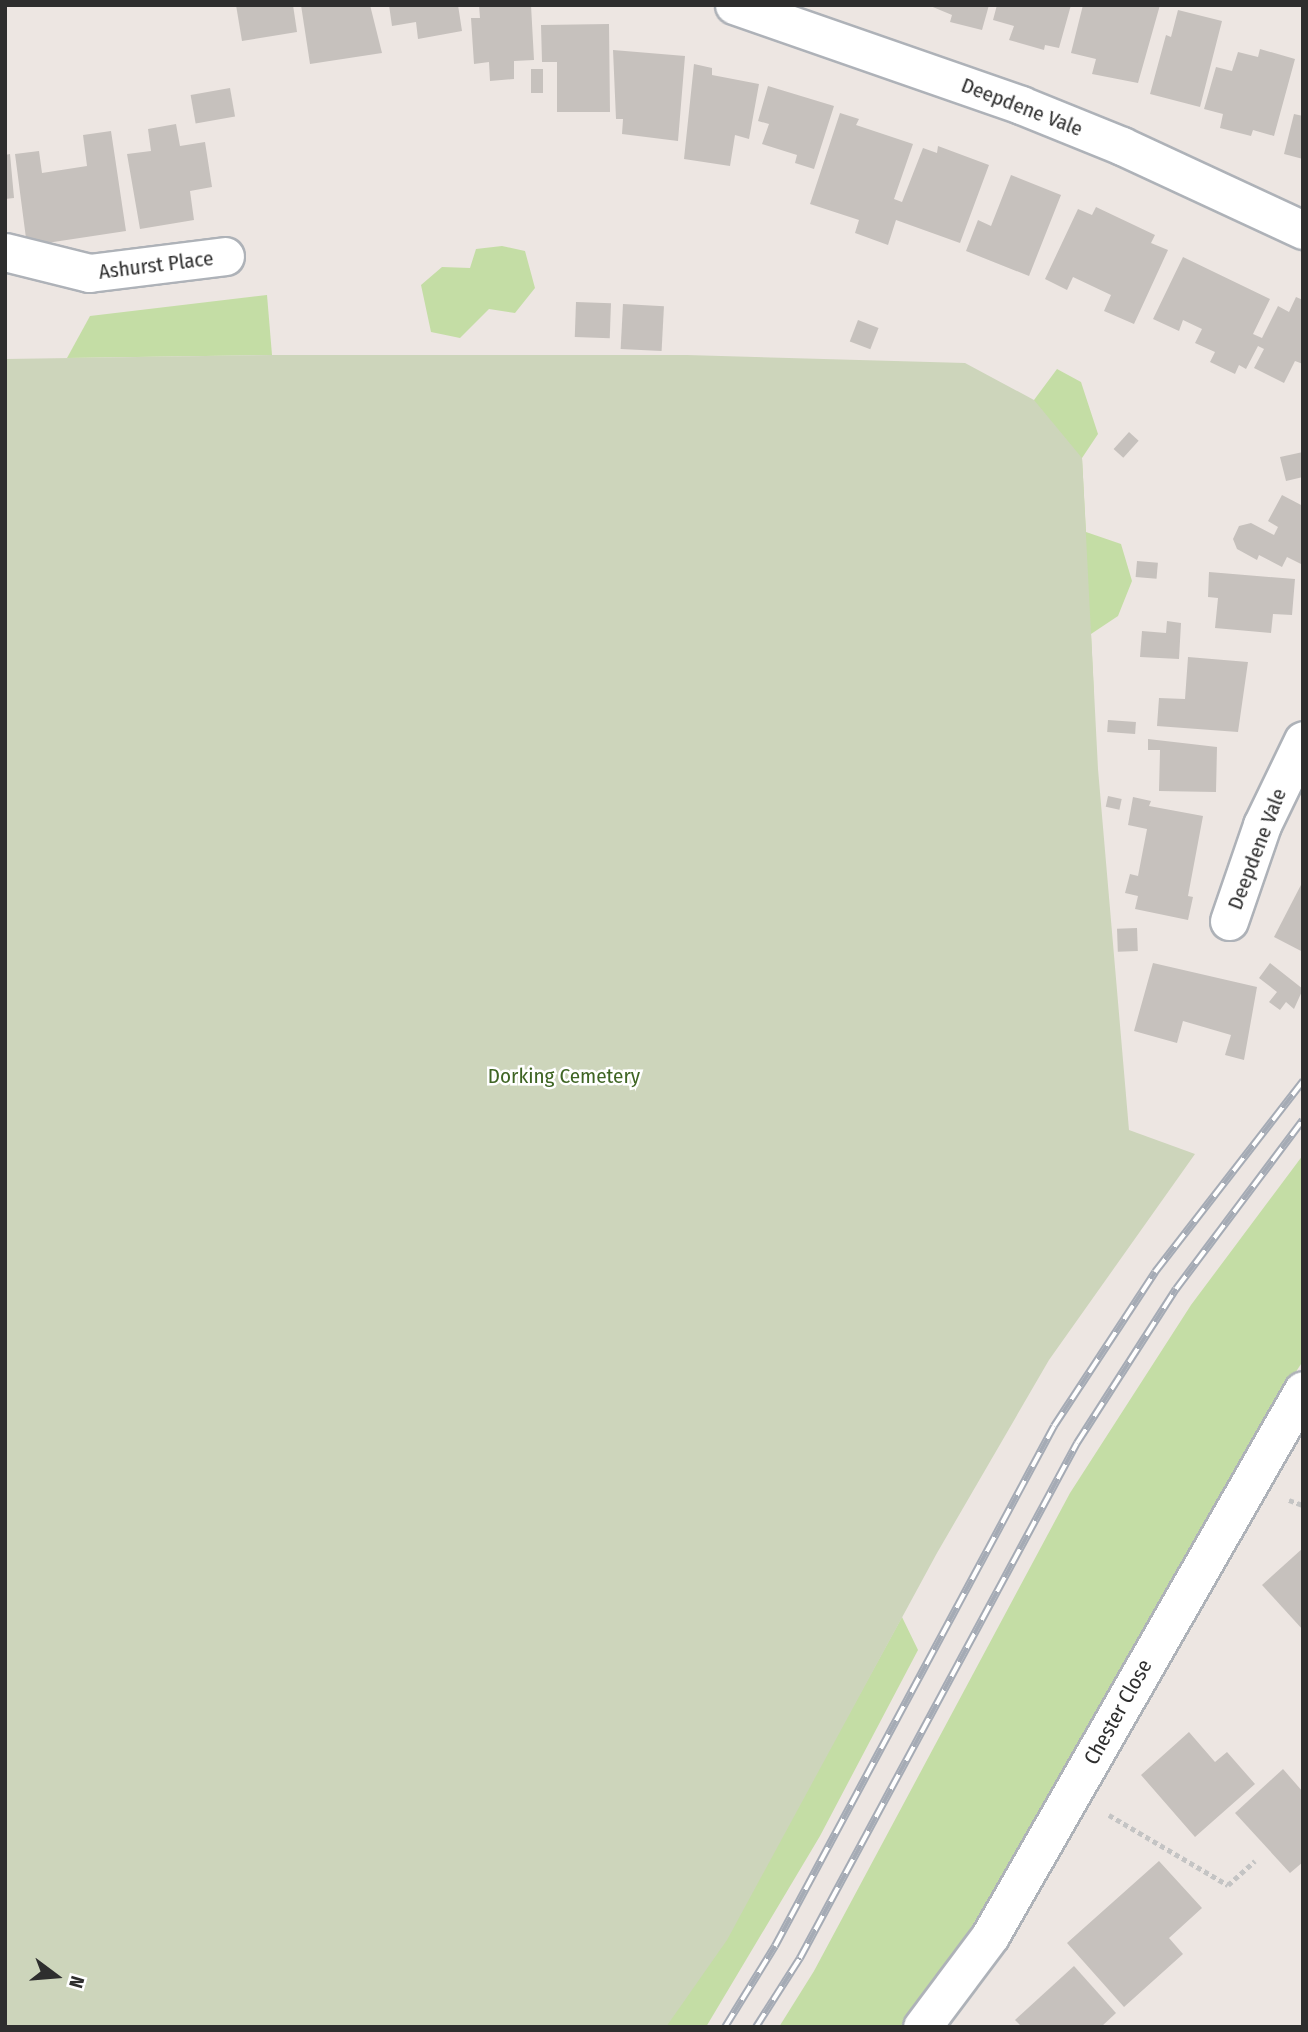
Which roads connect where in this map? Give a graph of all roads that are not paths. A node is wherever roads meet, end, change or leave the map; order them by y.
1 (734, 5) edge
2 (1303, 230) edge
3 (5, 252) edge
4 (225, 256) dead end
5 (1303, 740) edge
6 (1229, 921) dead end
7 (1303, 1390) edge
8 (922, 2027) edge

1 - 2 street, Deepdene Vale
3 - 4 street, Ashurst Place
5 - 6 street, Deepdene Vale
7 - 8 street, Chester Close

